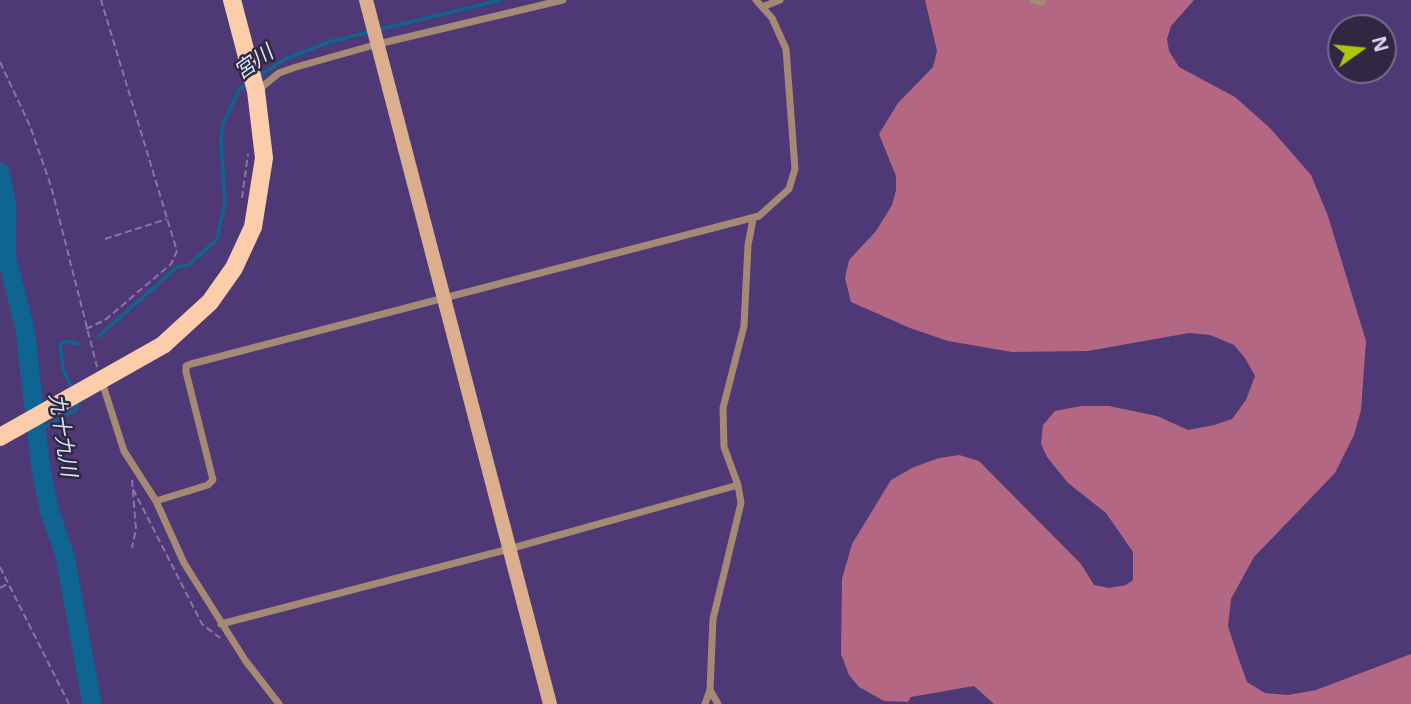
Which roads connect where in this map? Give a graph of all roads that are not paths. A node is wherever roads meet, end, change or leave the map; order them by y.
1 (232, 0) edge
2 (366, 0) edge
3 (563, 0) edge
4 (756, 0) edge
5 (780, 0) edge
6 (1033, 0) edge
7 (1042, 2) dead end
8 (762, 7) junction
9 (377, 41) junction
10 (256, 90) junction
11 (753, 219) junction
12 (444, 298) junction
13 (99, 379) junction
14 (0, 437) edge
15 (738, 485) junction
16 (156, 502) junction
17 (509, 549) junction
18 (221, 624) junction
19 (710, 691) junction
20 (279, 704) edge
21 (550, 704) edge
22 (705, 704) edge
23 (718, 704) edge

1 - 10 main road
2 - 9 street
3 - 9 street
4 - 8 street
5 - 8 street
6 - 7 street
8 - 11 street
9 - 10 street
9 - 12 street
10 - 13 main road
11 - 12 street
11 - 15 street
12 - 16 street
12 - 17 street
13 - 14 main road
13 - 16 street
15 - 17 street
15 - 19 street
16 - 18 street
17 - 18 street
17 - 21 street
18 - 20 street
19 - 22 street
19 - 23 street

